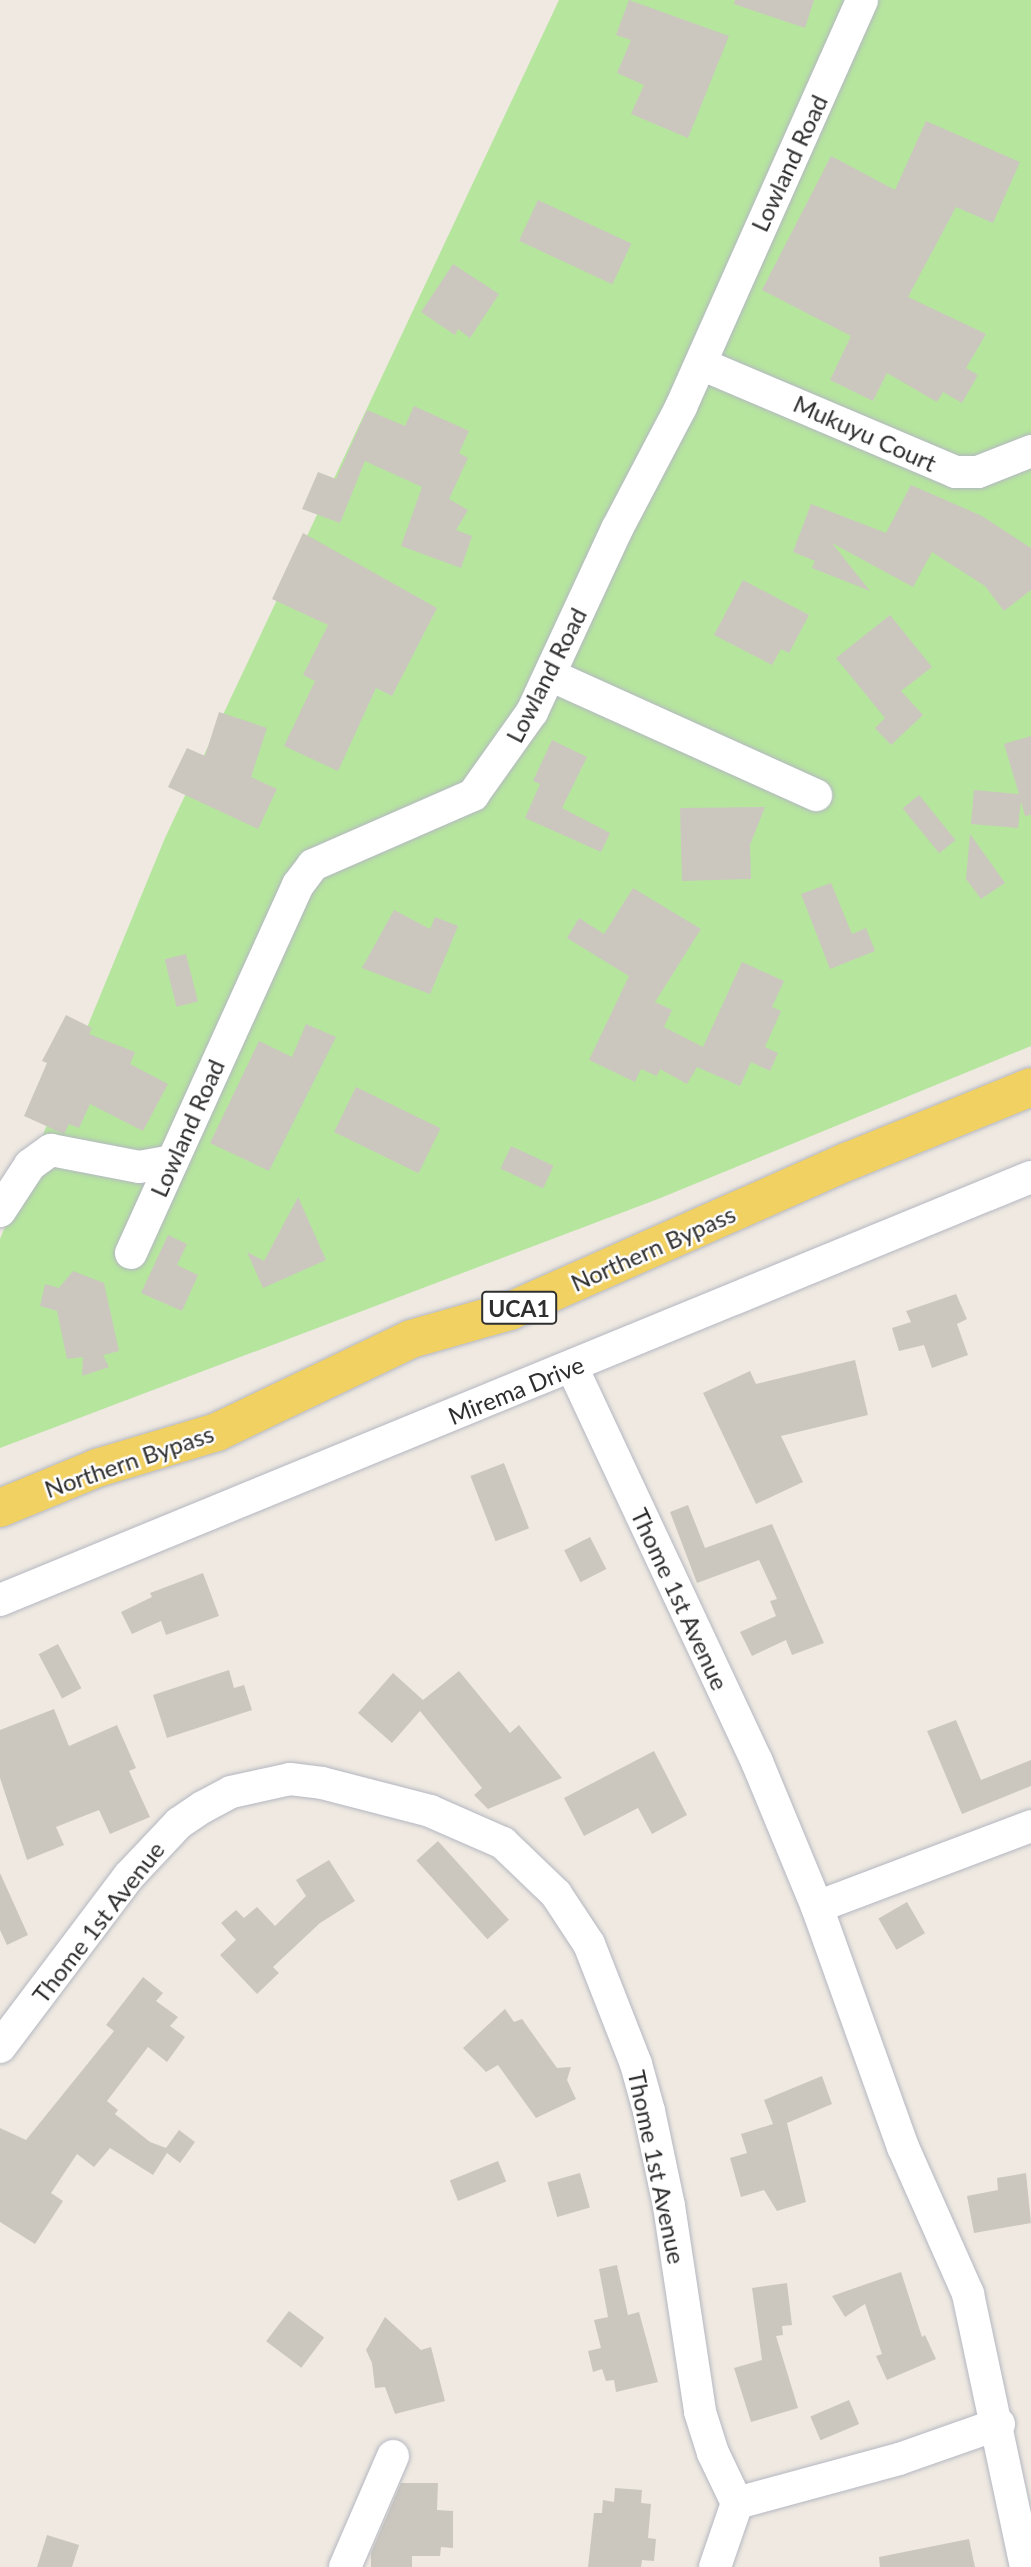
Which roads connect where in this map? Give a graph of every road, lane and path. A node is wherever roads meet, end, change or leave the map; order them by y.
1 (862, 0) edge
2 (701, 364) junction
3 (1031, 450) edge
4 (550, 676) junction
5 (816, 795) dead end
6 (1031, 1087) edge
7 (172, 1161) junction
8 (1031, 1177) edge
9 (0, 1211) edge
10 (131, 1253) dead end
11 (572, 1367) junction
12 (0, 1508) edge
13 (0, 1600) edge
14 (1031, 1826) edge
15 (817, 1907) junction
16 (0, 2047) edge
17 (999, 2424) junction
18 (393, 2456) dead end
19 (737, 2503) junction
20 (345, 2567) edge
21 (715, 2567) edge
22 (1027, 2567) edge

1 - 2 street, Lowland Road
2 - 3 street, Mukuyu Court
2 - 4 street, Lowland Road
4 - 5 street
4 - 7 street, Lowland Road
6 - 12 main road, Northern Bypass / UCA1
7 - 9 street
7 - 10 street, Lowland Road
8 - 11 street, Mirema Drive
11 - 13 street, Mirema Drive
11 - 15 street, Thome 1st Avenue
14 - 15 street
15 - 17 street, Thome 1st Avenue
16 - 19 street, Thome 1st Avenue
17 - 19 street
17 - 22 street, Thome 1st Avenue
18 - 20 street
19 - 21 street

